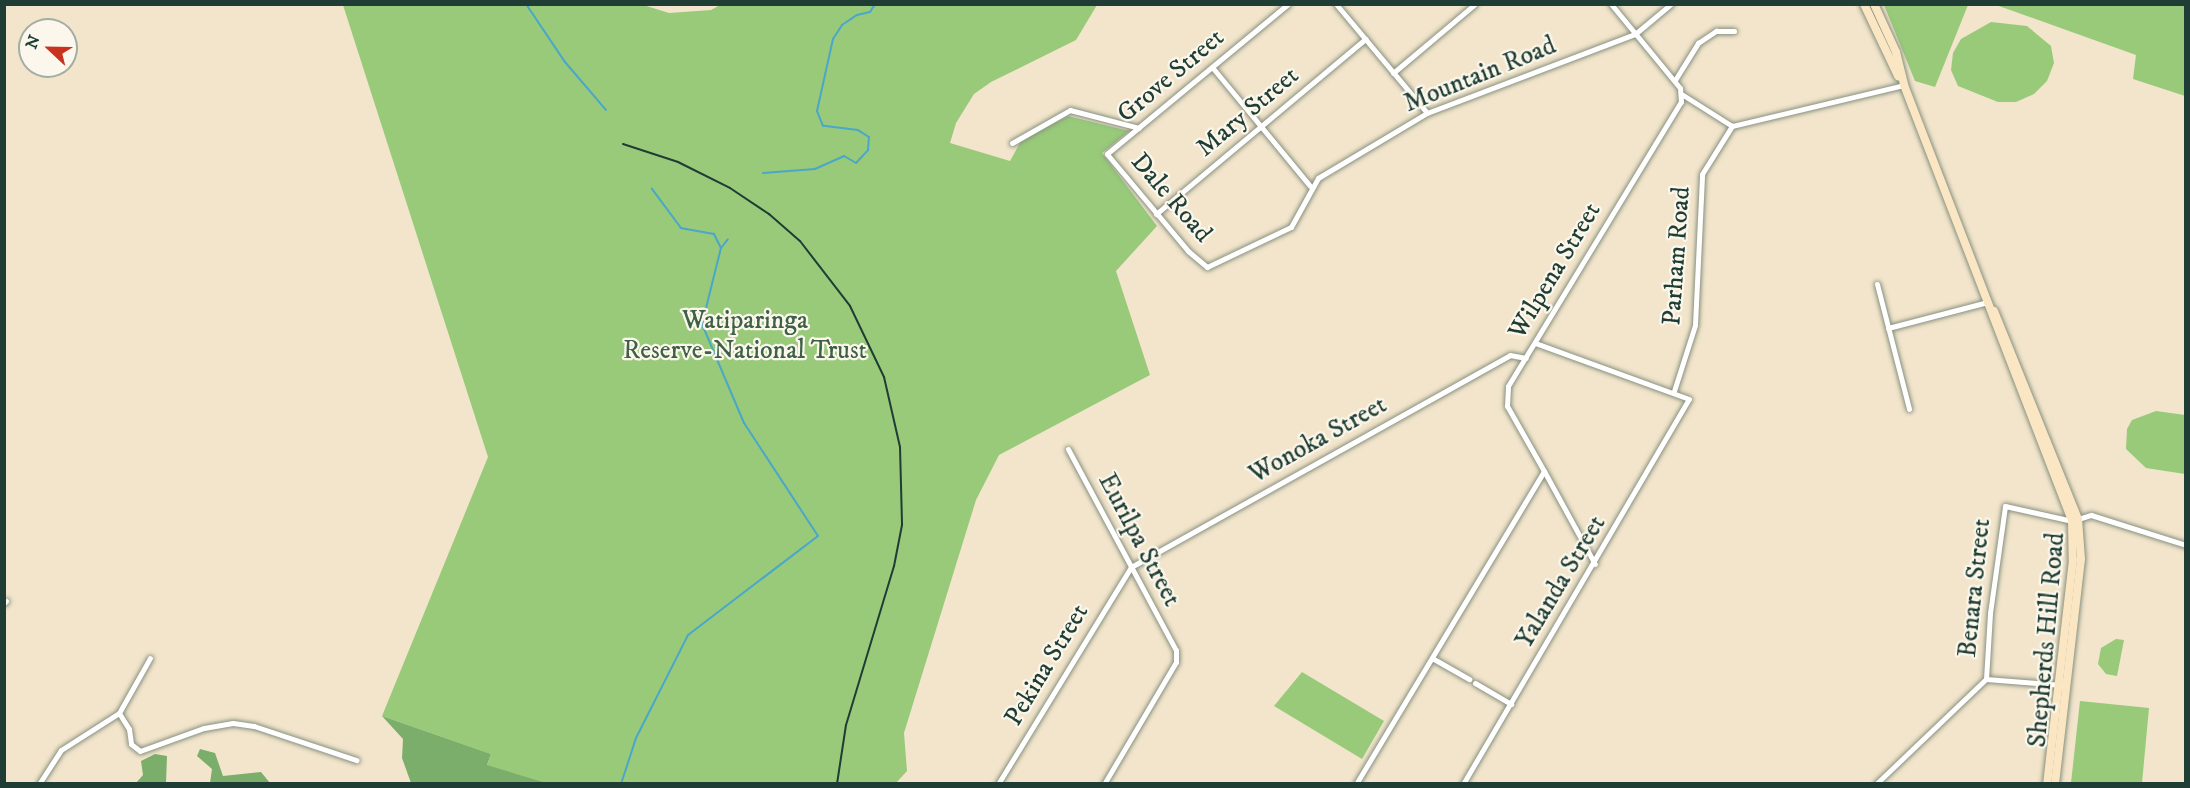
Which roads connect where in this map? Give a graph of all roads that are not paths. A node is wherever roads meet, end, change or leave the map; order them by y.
1 (1287, 4) edge
2 (1336, 4) edge
3 (1475, 4) edge
4 (1611, 4) edge
5 (1671, 4) edge
6 (1864, 4) edge
7 (1874, 4) edge
8 (1734, 31) dead end
9 (1635, 34) junction
10 (1365, 39) junction
11 (1212, 68) junction
12 (1393, 73) junction
13 (1674, 80) junction
14 (1904, 85) junction
15 (1683, 95) junction
16 (1427, 113) junction
17 (1260, 126) junction
18 (1732, 126) junction
19 (1139, 128) junction
20 (1012, 143) dead end
21 (1107, 154) joint
22 (1310, 186) junction
23 (1156, 214) junction
24 (1207, 267) joint
25 (1877, 284) dead end
26 (1988, 302) junction
27 (1888, 328) junction
28 (1535, 343) junction
29 (1526, 358) junction
30 (1674, 391) junction
31 (1909, 409) dead end
32 (1068, 449) dead end
33 (1544, 471) junction
34 (2075, 520) junction
35 (2186, 545) edge
36 (1595, 564) junction
37 (1131, 567) junction
38 (150, 658) dead end
39 (1432, 658) junction
40 (1469, 679) dead end
41 (1986, 679) junction
42 (1475, 683) dead end
43 (2062, 685) junction
44 (1511, 704) junction
45 (119, 713) junction
46 (356, 760) dead end
47 (39, 783) edge
48 (998, 783) edge
49 (1104, 783) edge
50 (1356, 783) edge
51 (1463, 783) edge
52 (1876, 783) edge
53 (2047, 783) edge
54 (2055, 783) edge

1 - 11 street, Grove Street
2 - 10 street
3 - 12 street
4 - 9 street
5 - 9 street
6 - 14 main road, Shepherds Hill Road
7 - 14 main road, Shepherds Hill Road
8 - 13 street
9 - 13 street
9 - 16 street, Mountain Road
10 - 12 street
10 - 17 street, Mary Street
11 - 17 street
11 - 19 street, Grove Street
12 - 16 street
13 - 15 street
14 - 18 street
14 - 26 main road, Shepherds Hill Road
15 - 18 street
15 - 28 street, Wilpena Street
16 - 22 street, Mountain Road
17 - 22 street
17 - 23 street, Mary Street
18 - 30 street, Parham Road
19 - 20 street
19 - 21 street, Grove Street
21 - 23 street, Dale Road
22 - 24 street, Mountain Road
23 - 24 street, Dale Road
25 - 27 street
26 - 27 street
26 - 34 main road, Shepherds Hill Road
27 - 31 street
28 - 29 street, Wilpena Street
28 - 30 street
29 - 33 street, Wilpena Street
29 - 37 street, Wonoka Street
30 - 36 street, Yalanda Street
32 - 37 street, Eurilpa Street
33 - 36 street, Wilpena Street
33 - 39 street
34 - 35 street
34 - 41 street, Benara Street
34 - 43 main road, Shepherds Hill Road
36 - 44 street, Yalanda Street
37 - 48 street, Pekina Street
37 - 49 street, Eurilpa Street
38 - 45 street
39 - 40 street
39 - 50 street
41 - 43 street
41 - 52 street
42 - 44 street
43 - 53 main road, Shepherds Hill Road
43 - 54 main road, Shepherds Hill Road
44 - 51 street, Yalanda Street
45 - 46 street
45 - 47 street

